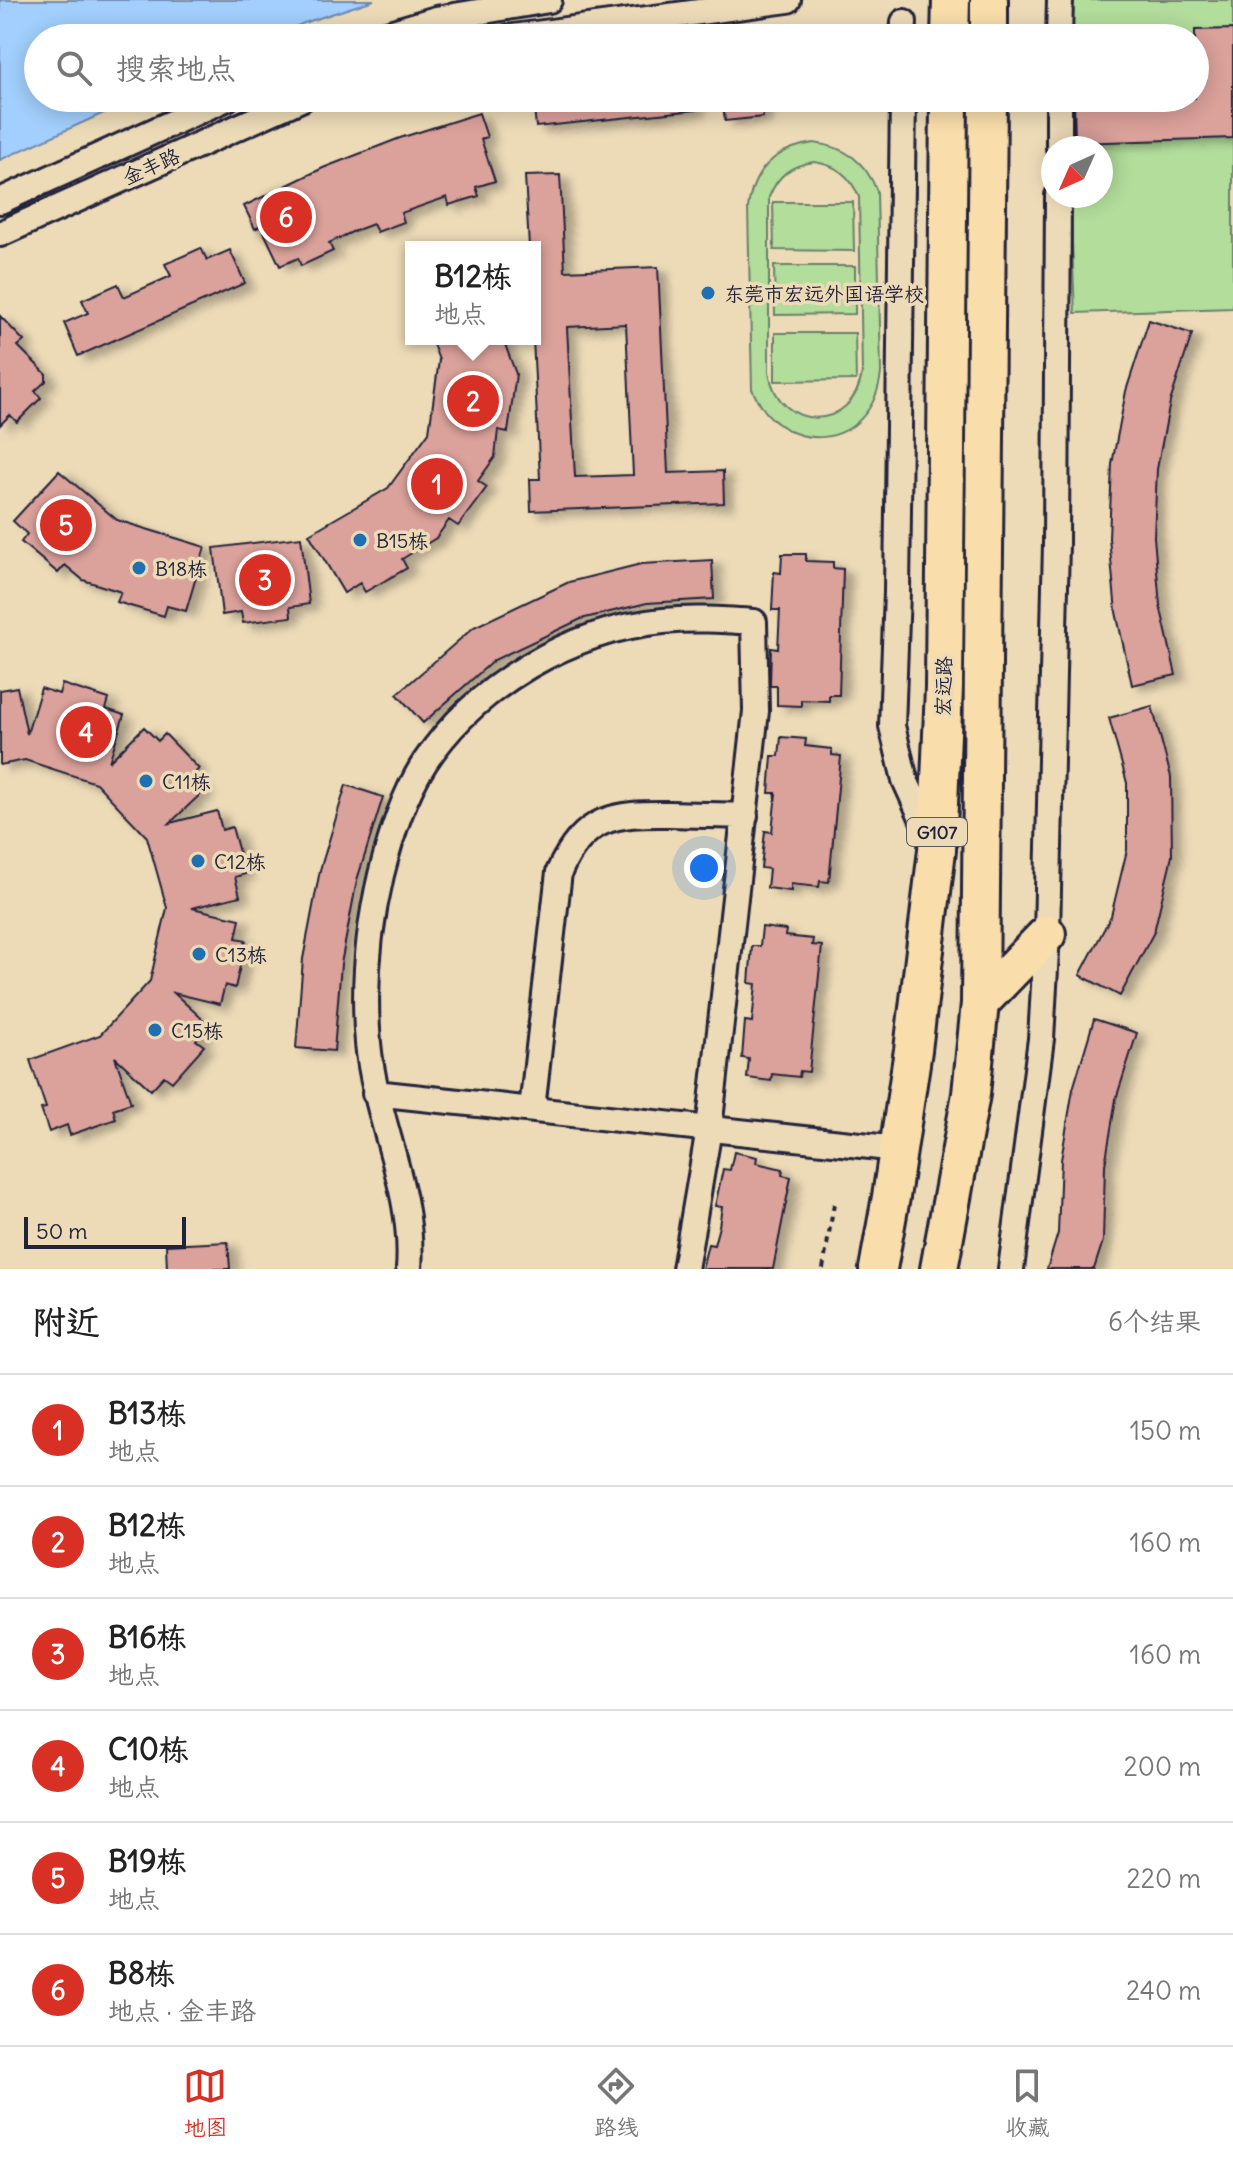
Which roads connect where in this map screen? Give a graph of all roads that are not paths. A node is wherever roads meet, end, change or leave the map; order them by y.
1 (486, 0) edge
2 (549, 0) edge
3 (788, 0) edge
4 (951, 0) edge
5 (989, 0) edge
6 (1060, 0) edge
7 (464, 14) junction
8 (419, 24) edge
9 (610, 24) edge
10 (950, 24) edge
11 (989, 24) edge
12 (1059, 24) edge
13 (196, 112) edge
14 (272, 112) edge
15 (903, 112) edge
16 (949, 112) edge
17 (988, 112) edge
18 (1059, 112) edge
19 (1059, 136) edge
20 (0, 201) edge
21 (1058, 208) edge
22 (0, 234) edge
23 (745, 816) junction
24 (937, 850) junction
25 (1047, 934) junction
26 (980, 1003) junction
27 (375, 1093) junction
28 (532, 1109) junction
29 (709, 1129) junction
30 (898, 1149) junction
31 (409, 1269) edge
32 (685, 1269) edge
33 (878, 1269) edge
34 (939, 1269) edge
35 (1011, 1269) edge

1 - 7 street
2 - 7 street
3 - 9 street
4 - 10 highway
5 - 11 highway
6 - 12 street
7 - 8 street
13 - 20 street, 金丰路
14 - 22 street, 金丰路
15 - 24 street
16 - 24 highway, 宏远路 / G107
17 - 26 highway, 宏远路 / G107
18 - 19 street
21 - 25 street
23 - 27 street
23 - 28 street
23 - 29 street
24 - 30 highway, 宏远路 / G107
25 - 26 highway
25 - 35 street
26 - 34 highway, 宏远路 / G107
27 - 28 street
27 - 31 street
28 - 29 street
29 - 30 street
29 - 32 street
30 - 33 highway, 宏远路 / G107

